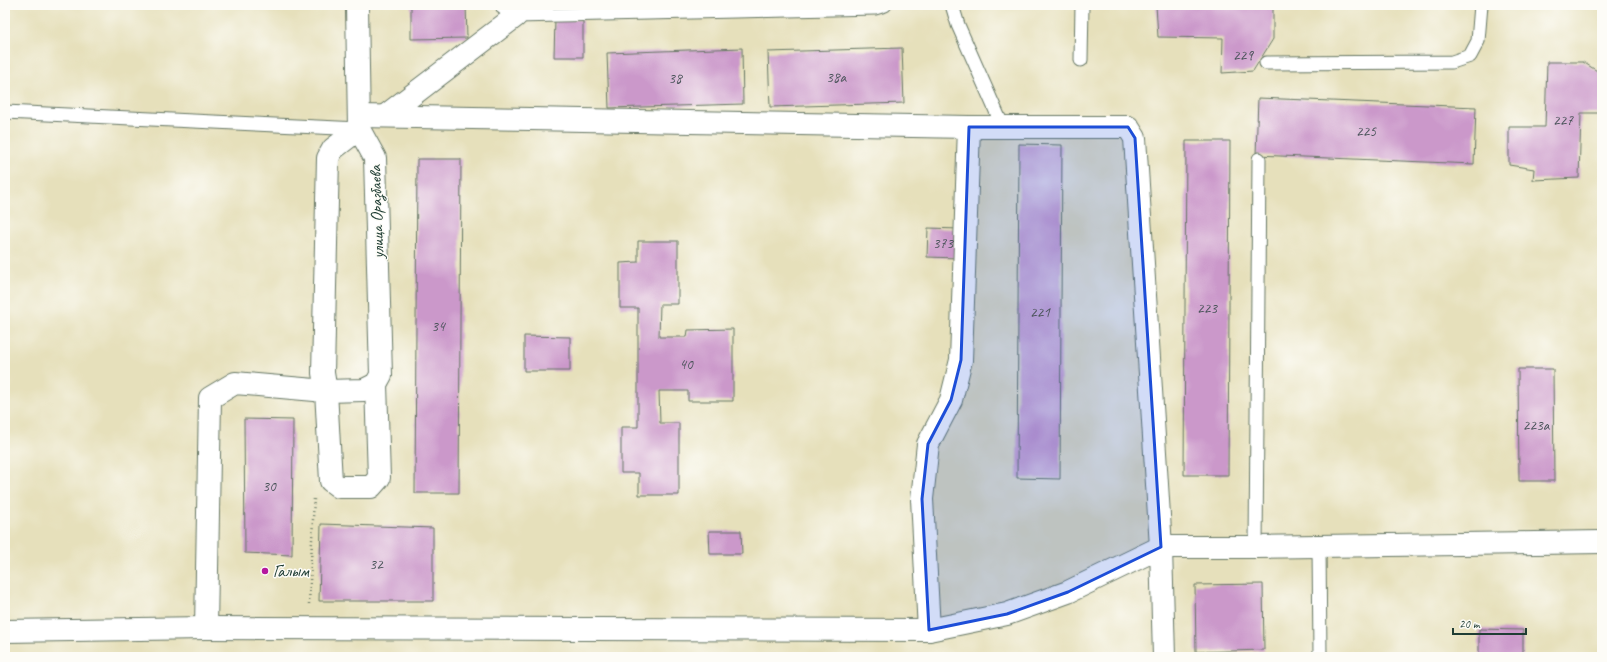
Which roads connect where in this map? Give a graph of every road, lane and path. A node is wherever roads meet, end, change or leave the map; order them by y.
1 (357, 5) edge
2 (885, 5) edge
3 (952, 5) edge
4 (1082, 5) edge
5 (1481, 5) edge
6 (509, 10) edge
7 (1081, 60) dead end
8 (1266, 63) dead end
9 (5, 112) edge
10 (385, 116) junction
11 (359, 122) junction
12 (969, 127) junction
13 (1003, 127) junction
14 (1259, 159) dead end
15 (370, 387) junction
16 (326, 391) junction
17 (331, 481) junction
18 (1602, 542) edge
19 (1320, 546) junction
20 (1160, 547) junction
21 (1256, 547) junction
22 (206, 628) junction
23 (308, 628) junction
24 (929, 630) junction
25 (5, 631) edge
26 (1164, 657) edge
27 (1320, 657) edge

1 - 11 street
2 - 6 lane
3 - 13 lane
4 - 7 lane
5 - 8 lane
6 - 10 street
9 - 11 lane
10 - 11 street
10 - 12 street
11 - 15 street, улица Оразбаева
11 - 16 street
12 - 13 street
12 - 24 street
13 - 20 street
14 - 21 lane
15 - 16 street
15 - 17 street, улица Оразбаева
16 - 17 street
16 - 22 street
17 - 23 path
18 - 19 street
19 - 21 street
19 - 27 lane
20 - 21 street
20 - 24 street
20 - 26 street
22 - 23 street
22 - 25 street
23 - 24 street

